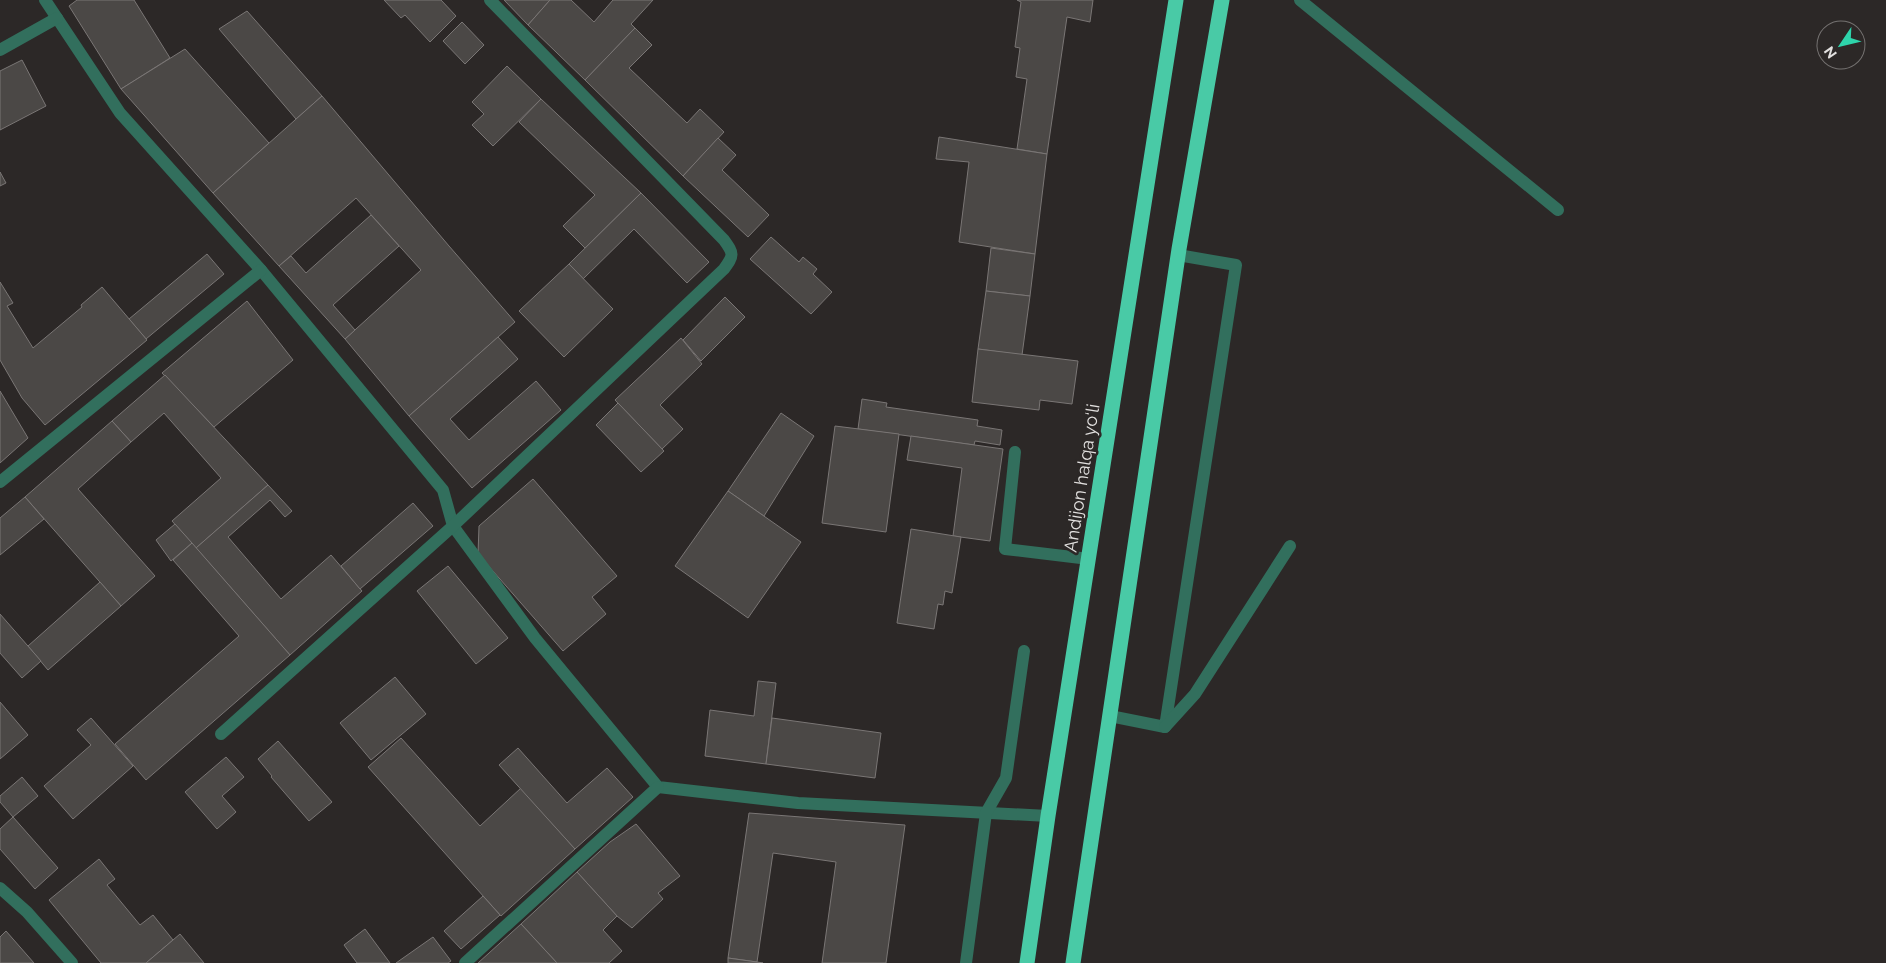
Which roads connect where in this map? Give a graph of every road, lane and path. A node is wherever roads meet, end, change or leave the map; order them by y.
1 (45, 0) edge
2 (490, 0) edge
3 (1176, 0) edge
4 (1222, 0) edge
5 (1300, 0) edge
6 (57, 18) junction
7 (0, 50) edge
8 (1558, 210) dead end
9 (1178, 255) junction
10 (261, 270) junction
11 (1015, 452) dead end
12 (0, 482) edge
13 (453, 526) junction
14 (1290, 546) dead end
15 (1089, 559) junction
16 (1024, 650) dead end
17 (1110, 716) junction
18 (1165, 727) junction
19 (221, 734) dead end
20 (658, 787) junction
21 (986, 813) junction
22 (1048, 816) junction
23 (0, 888) edge
24 (72, 963) edge
25 (465, 963) edge
26 (966, 963) edge
27 (1027, 963) edge
28 (1073, 963) edge

1 - 6 lane
2 - 13 lane
3 - 15 highway, Andijon halqa yo‘li
4 - 9 highway
5 - 8 lane
6 - 7 lane
6 - 10 lane
9 - 17 highway
9 - 18 lane
10 - 12 lane
10 - 13 lane
11 - 15 lane
13 - 19 lane
13 - 20 lane
14 - 18 lane
15 - 22 highway, Andijon halqa yo‘li
16 - 21 lane
17 - 18 lane
17 - 28 highway
20 - 21 lane
20 - 25 lane
21 - 22 lane
21 - 26 lane
22 - 27 highway, Andijon halqa yo‘li
23 - 24 lane

